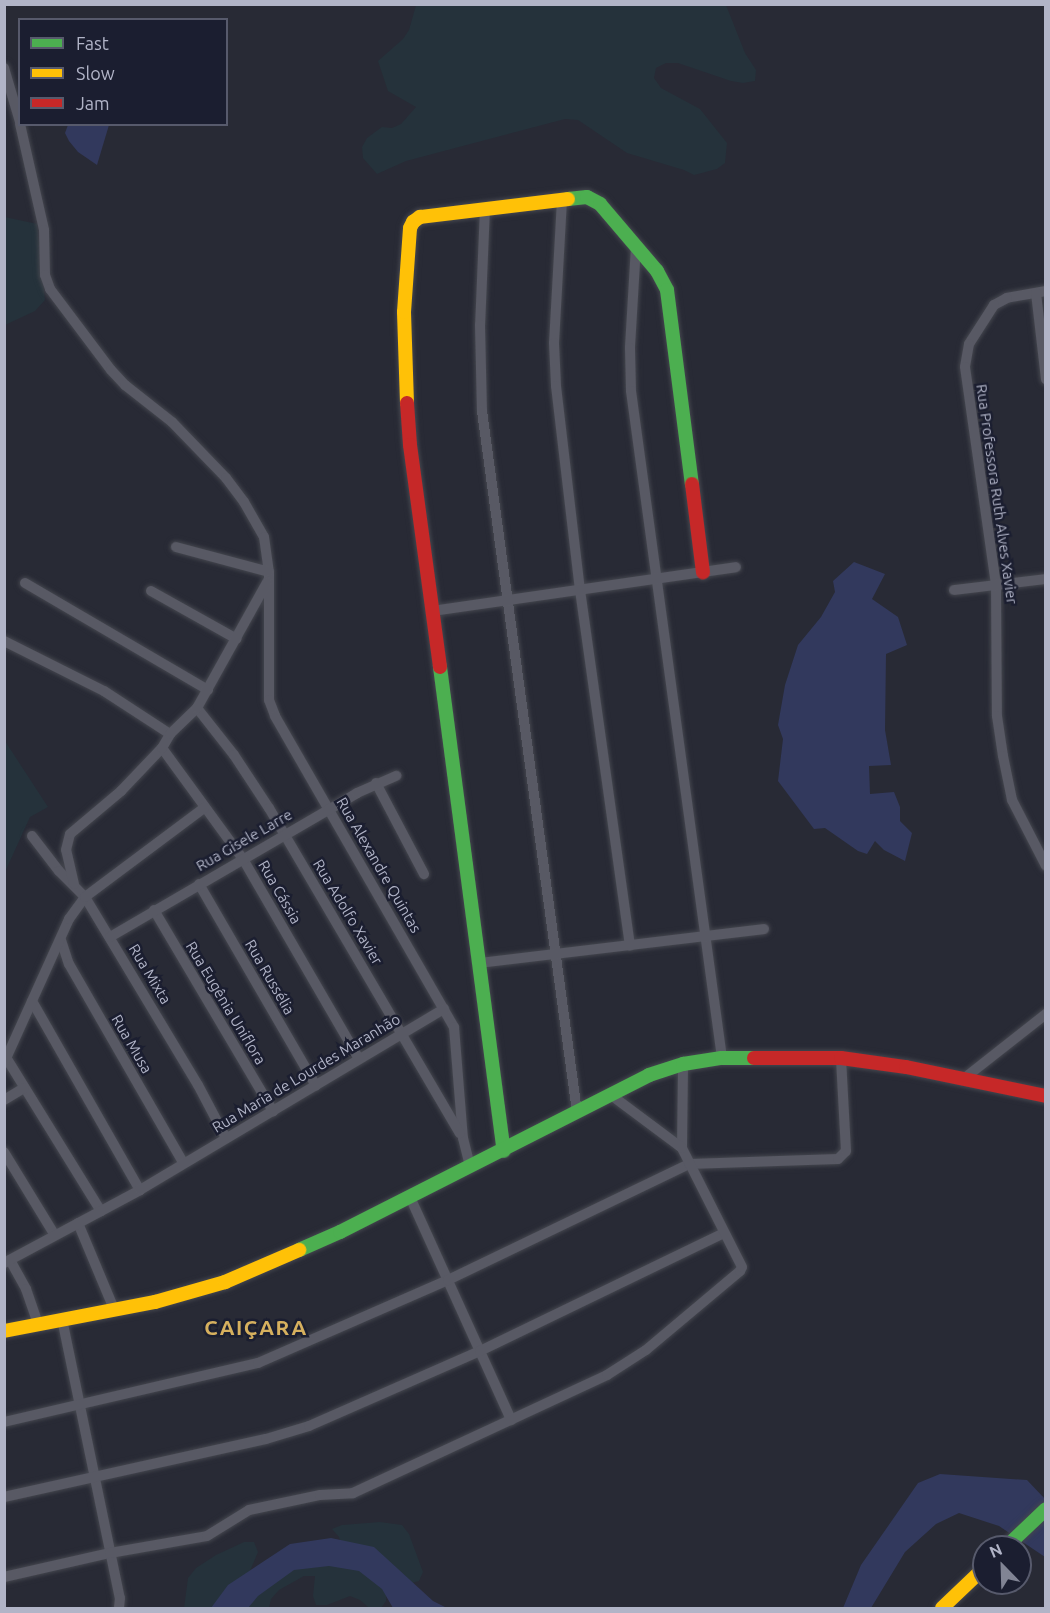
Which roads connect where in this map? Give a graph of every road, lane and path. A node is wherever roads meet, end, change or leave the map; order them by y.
1 (4, 68) edge
2 (18, 116) edge
3 (21, 126) edge
4 (562, 200) junction
5 (485, 208) junction
6 (636, 246) junction
7 (1041, 292) edge
8 (1046, 379) edge
9 (176, 547) dead end
10 (736, 567) dead end
11 (703, 572) junction
12 (269, 576) junction
13 (655, 579) junction
14 (1046, 579) edge
15 (25, 583) dead end
16 (996, 585) junction
17 (580, 590) junction
18 (954, 590) dead end
19 (152, 591) dead end
20 (508, 599) junction
21 (432, 611) junction
22 (237, 639) junction
23 (4, 641) edge
24 (208, 690) junction
25 (197, 708) junction
26 (170, 734) junction
27 (162, 748) junction
28 (396, 776) dead end
29 (376, 783) junction
30 (204, 808) junction
31 (330, 809) junction
32 (285, 834) junction
33 (32, 836) dead end
34 (243, 859) junction
35 (1046, 866) edge
36 (424, 874) dead end
37 (74, 884) junction
38 (199, 884) junction
39 (85, 897) junction
40 (154, 910) junction
41 (764, 929) dead end
42 (706, 936) junction
43 (110, 937) junction
44 (61, 940) junction
45 (630, 945) junction
46 (554, 954) junction
47 (479, 963) junction
48 (32, 1001) junction
49 (444, 1009) junction
50 (1046, 1014) edge
51 (402, 1034) junction
52 (722, 1058) junction
53 (841, 1058) junction
54 (359, 1059) junction
55 (6, 1061) edge
56 (683, 1064) junction
57 (962, 1080) junction
58 (316, 1086) junction
59 (24, 1088) junction
60 (611, 1095) junction
61 (1046, 1096) edge
62 (4, 1100) edge
63 (273, 1111) junction
64 (577, 1112) junction
65 (226, 1138) junction
66 (463, 1138) junction
67 (682, 1148) junction
68 (504, 1150) junction
69 (4, 1152) edge
70 (183, 1162) junction
71 (689, 1164) junction
72 (470, 1167) junction
73 (140, 1190) junction
74 (410, 1197) junction
75 (101, 1211) junction
76 (78, 1223) junction
77 (724, 1233) junction
78 (54, 1234) junction
79 (7, 1261) edge
80 (448, 1280) junction
81 (114, 1309) junction
82 (62, 1319) junction
83 (38, 1324) junction
84 (4, 1331) edge
85 (480, 1351) junction
86 (80, 1405) junction
87 (511, 1420) junction
88 (4, 1422) edge
89 (94, 1477) junction
90 (4, 1497) edge
91 (1046, 1509) edge
92 (1019, 1535) edge
93 (110, 1552) junction
94 (4, 1577) edge
95 (972, 1579) edge
96 (119, 1608) edge
97 (942, 1608) edge

1 - 2 street, Rua Alexandre Quintas
3 - 12 street, Rua Alexandre Quintas
4 - 5 street
4 - 6 street
4 - 17 street
5 - 20 street
5 - 21 street
6 - 11 street
6 - 13 street
7 - 8 street
7 - 16 street, Rua Professora Ruth Alves Xavier
9 - 12 street
10 - 11 street
11 - 13 street
12 - 22 street
12 - 31 street, Rua Alexandre Quintas
13 - 17 street
13 - 42 street
14 - 16 street
15 - 24 street
16 - 18 street
16 - 35 street, Rua Professora Ruth Alves Xavier
17 - 20 street
17 - 45 street
19 - 22 street
20 - 21 street
20 - 46 street
21 - 47 street
22 - 24 street
23 - 26 street
24 - 25 street
25 - 26 street
25 - 32 street, Rua Adolfo Xavier
26 - 27 street
27 - 30 street, Rua Cássia
27 - 37 street
28 - 29 street, Rua Gisele Larre
29 - 31 street, Rua Gisele Larre
29 - 36 street
30 - 34 street, Rua Cássia
30 - 39 street
31 - 32 street, Rua Gisele Larre
31 - 49 street, Rua Alexandre Quintas
32 - 34 street, Rua Gisele Larre
32 - 51 street, Rua Adolfo Xavier
33 - 37 street, Rua Mixta
34 - 38 street, Rua Gisele Larre
34 - 54 street, Rua Cássia
37 - 39 street, Rua Mixta
38 - 40 street, Rua Gisele Larre
38 - 58 street, Rua Russélia
39 - 43 street, Rua Mixta
39 - 44 street
40 - 43 street, Rua Gisele Larre
40 - 63 street, Rua Eugênia Uniflora
41 - 42 street
42 - 45 street
42 - 52 street
43 - 65 street, Rua Mixta
44 - 48 street
44 - 70 street, Rua Musa
45 - 46 street
46 - 47 street
46 - 64 street
47 - 68 street
48 - 55 street
48 - 73 street
49 - 51 street, Rua Maria de Lourdes Maranhão
49 - 66 street, Rua Alexandre Quintas
50 - 57 street
51 - 54 street, Rua Maria de Lourdes Maranhão
51 - 66 street, Rua Adolfo Xavier
52 - 53 street
52 - 56 street
53 - 57 street
53 - 71 street
54 - 58 street, Rua Maria de Lourdes Maranhão
55 - 59 street
56 - 60 street
56 - 67 street
57 - 61 street
58 - 63 street, Rua Maria de Lourdes Maranhão
59 - 62 street
59 - 75 street
60 - 64 street
60 - 67 street
63 - 65 street, Rua Maria de Lourdes Maranhão
64 - 68 street
65 - 70 street, Rua Maria de Lourdes Maranhão
66 - 72 street, Rua Alexandre Quintas
67 - 71 street
68 - 72 street
69 - 78 street
70 - 73 street, Rua Maria de Lourdes Maranhão
71 - 77 street
71 - 80 street
72 - 74 street
73 - 75 street, Rua Maria de Lourdes Maranhão
74 - 80 street
74 - 81 street
75 - 76 street, Rua Maria de Lourdes Maranhão
76 - 78 street, Rua Maria de Lourdes Maranhão
76 - 81 street
77 - 85 street
77 - 87 street
78 - 79 street, Rua Maria de Lourdes Maranhão
79 - 83 street
80 - 85 street
80 - 86 street
81 - 82 street
82 - 83 street
82 - 86 street
83 - 84 street
85 - 87 street
85 - 89 street
86 - 88 street
86 - 89 street
87 - 93 street
89 - 90 street
89 - 93 street
91 - 92 street
93 - 94 street
93 - 96 street
95 - 97 street

